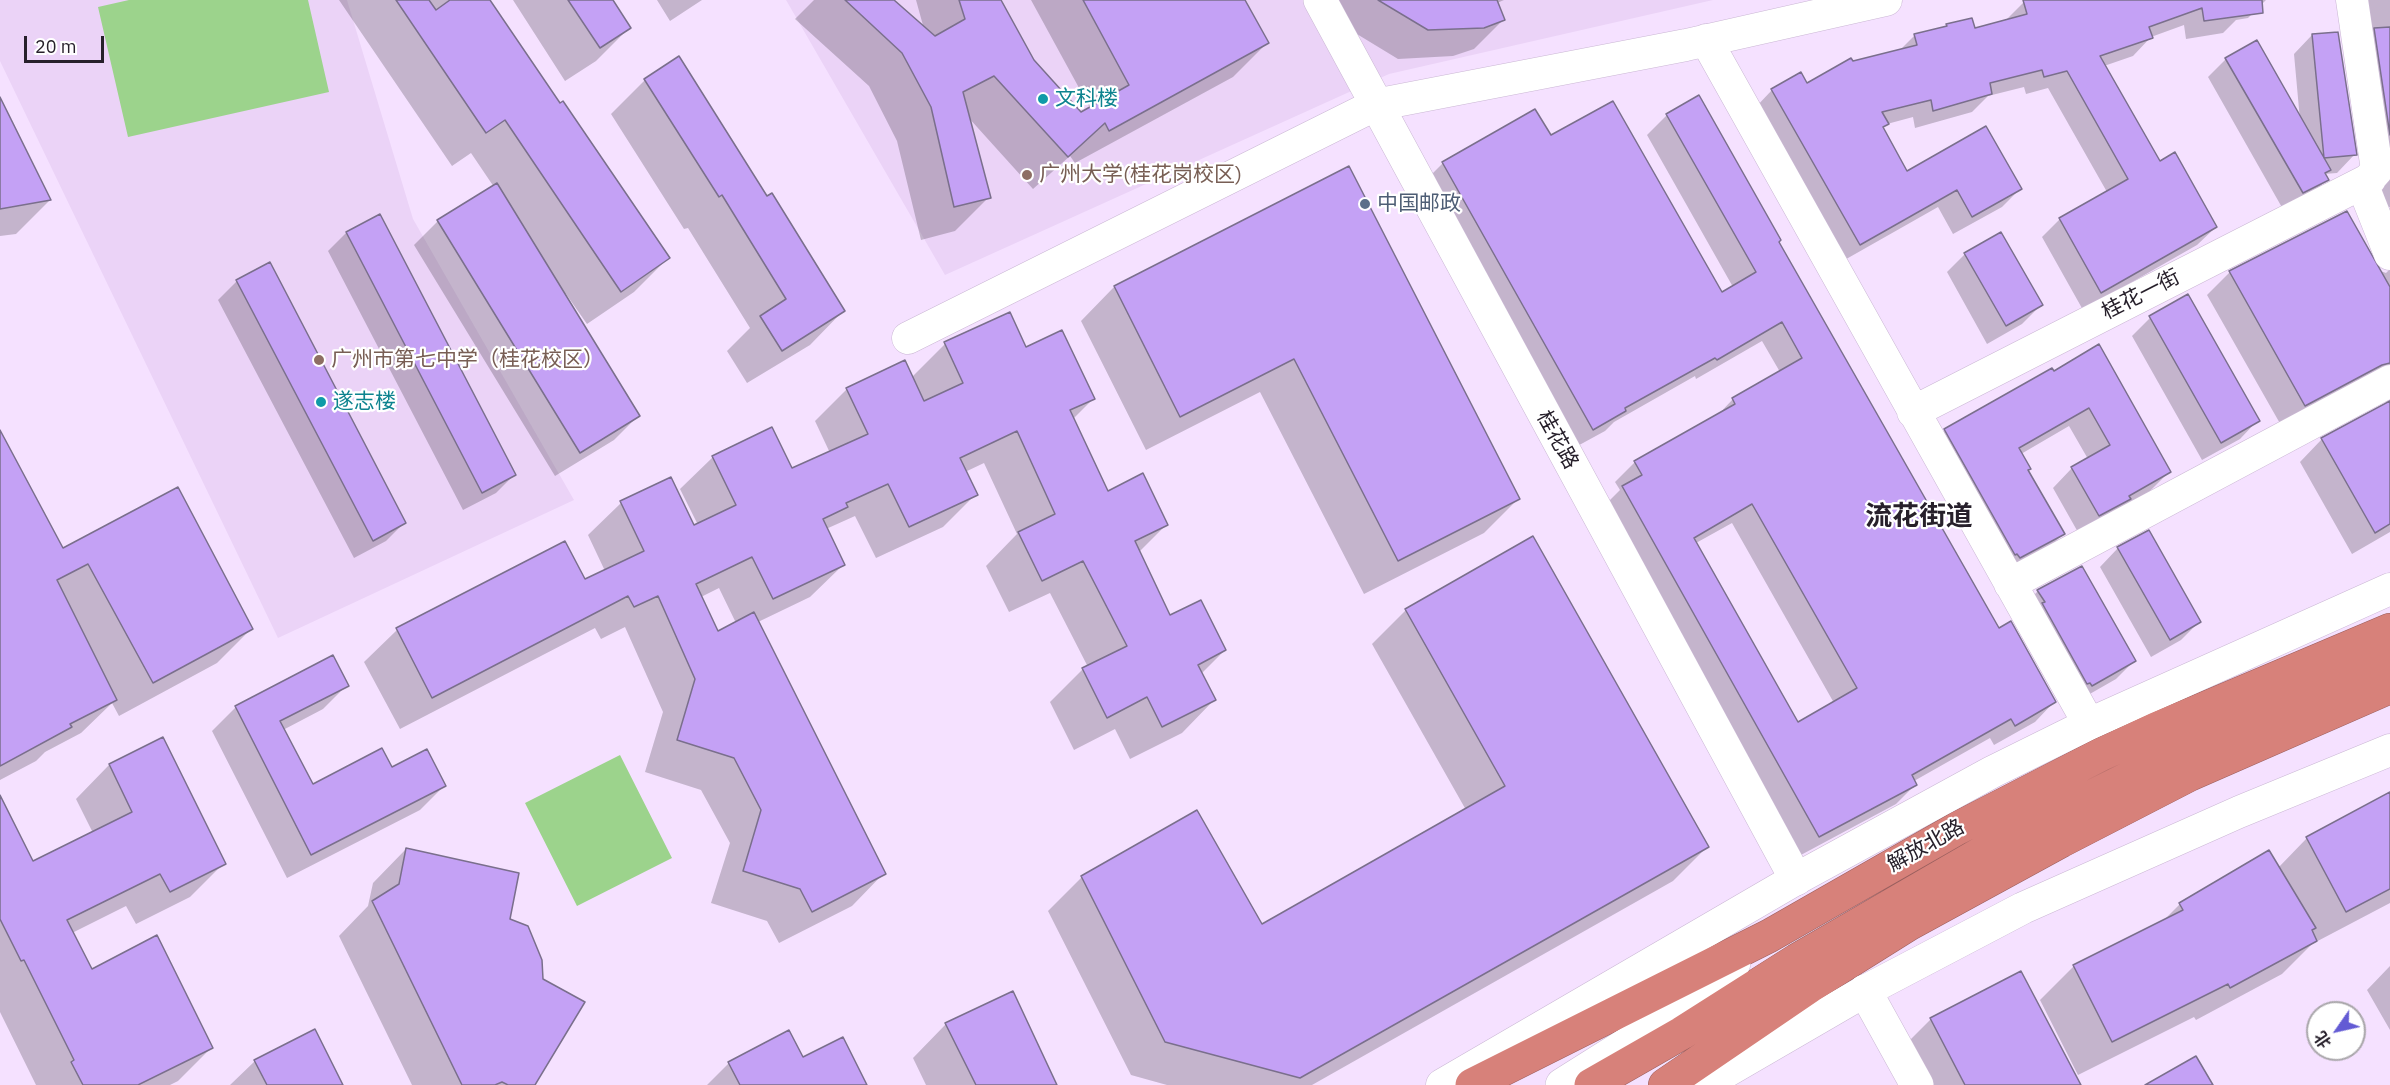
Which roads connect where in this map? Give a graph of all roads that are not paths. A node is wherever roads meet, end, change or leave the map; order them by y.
1 (1320, 0) edge
2 (1886, 0) edge
3 (2352, 0) edge
4 (1706, 40) junction
5 (1375, 105) junction
6 (2370, 178) junction
7 (2390, 254) edge
8 (908, 338) dead end
9 (2390, 381) edge
10 (1913, 412) junction
11 (2010, 584) junction
12 (2390, 589) edge
13 (2390, 630) edge
14 (2390, 656) edge
15 (2390, 687) edge
16 (2089, 724) junction
17 (2390, 750) edge
18 (1796, 879) junction
19 (1769, 936) junction
20 (1865, 991) junction
21 (1682, 1033) junction
22 (1442, 1085) edge
23 (1472, 1085) edge
24 (1562, 1085) edge
25 (1573, 1085) edge
26 (1591, 1085) edge
27 (1665, 1085) edge
28 (1703, 1085) edge
29 (1917, 1085) edge

1 - 5 street, 桂花路
2 - 4 street
3 - 6 street
4 - 5 street
4 - 10 street
5 - 8 street
5 - 18 street, 桂花路
6 - 7 street
6 - 10 street, 桂花一街
9 - 11 street
10 - 11 street
11 - 16 street
12 - 16 street
13 - 19 highway, 解放北路
14 - 21 highway
15 - 27 highway
16 - 18 street
17 - 20 street
18 - 22 street
19 - 23 highway, 解放北路
19 - 24 street
20 - 28 street
20 - 29 street
21 - 25 highway
21 - 26 highway

